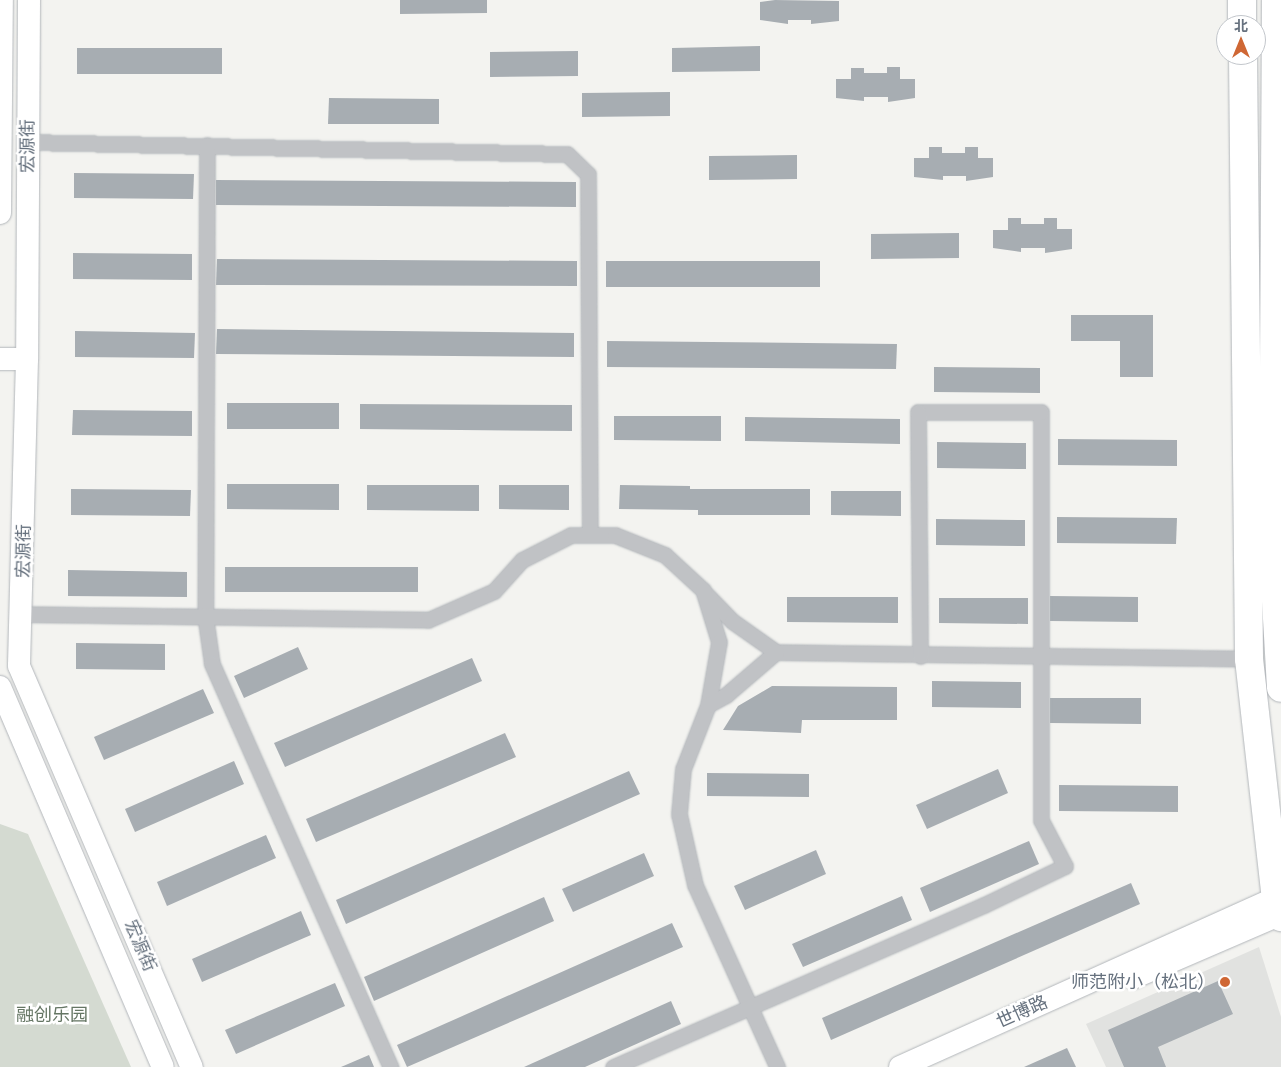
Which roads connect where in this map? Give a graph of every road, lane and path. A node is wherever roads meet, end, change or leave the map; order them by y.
1 (2, 0) edge
2 (29, 0) edge
3 (1242, 0) edge
4 (1276, 0) edge
5 (1242, 15) edge
6 (1242, 65) edge
7 (28, 142) junction
8 (207, 145) junction
9 (0, 213) edge
10 (0, 359) edge
11 (27, 359) junction
12 (590, 533) junction
13 (703, 590) junction
14 (22, 614) junction
15 (205, 615) junction
16 (776, 652) junction
17 (920, 656) junction
18 (1040, 656) junction
19 (1249, 659) junction
20 (10, 670) edge
21 (0, 687) edge
22 (1281, 688) edge
23 (33, 698) junction
24 (708, 705) junction
25 (5, 711) edge
26 (1280, 908) edge
27 (750, 1007) junction
28 (163, 1067) edge
29 (192, 1067) edge
30 (391, 1067) edge
31 (614, 1067) edge
32 (777, 1067) edge
33 (900, 1067) edge
34 (928, 1067) edge

1 - 9 main road, 宏源街
2 - 7 main road, 宏源街
3 - 5 highway
4 - 22 highway
6 - 19 highway
7 - 8 street
7 - 11 main road, 宏源街
8 - 12 street
8 - 15 street
10 - 11 main road
11 - 14 main road, 宏源街
12 - 13 street
12 - 15 street
13 - 16 street
13 - 24 street
14 - 15 street
14 - 20 main road, 宏源街
15 - 30 street
16 - 17 street
16 - 24 street
17 - 18 street
17 - 18 street
18 - 19 street
18 - 27 street
19 - 26 highway
20 - 23 main road, 宏源街
21 - 25 main road, 宏源街
23 - 25 main road
23 - 29 main road, 宏源街
24 - 27 street
25 - 28 main road, 宏源街
26 - 33 main road, 世博路
26 - 34 main road, 世博路
27 - 31 street
27 - 32 street

